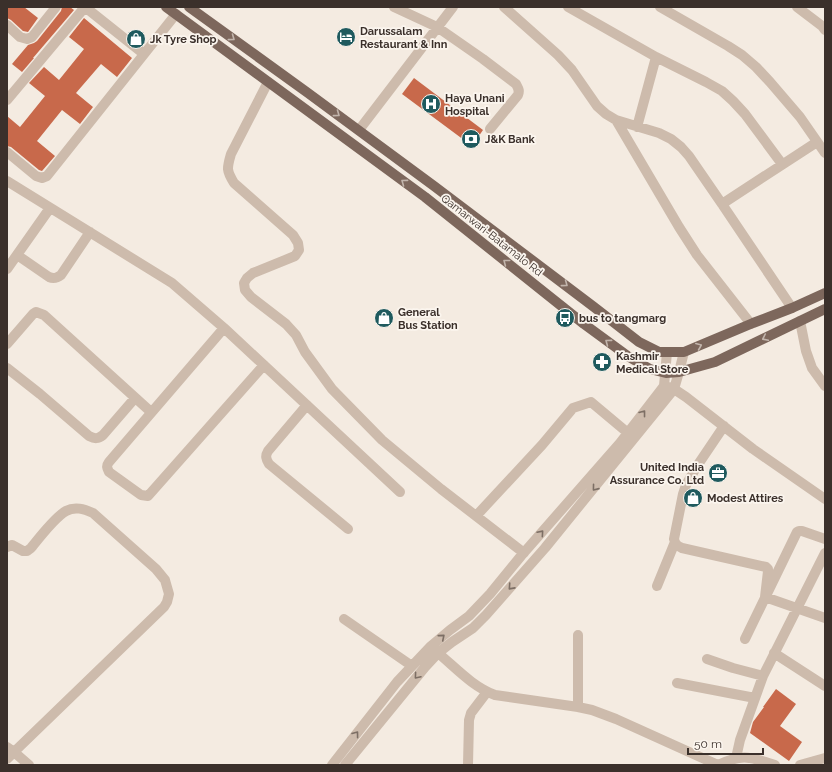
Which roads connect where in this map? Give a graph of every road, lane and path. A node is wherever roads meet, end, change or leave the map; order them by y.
1 (56, 7) edge
2 (85, 7) edge
3 (166, 7) edge
4 (189, 7) edge
5 (394, 7) edge
6 (453, 7) edge
7 (504, 7) edge
8 (568, 7) edge
9 (660, 7) edge
10 (797, 7) edge
11 (176, 14) junction
12 (7, 25) edge
13 (437, 28) junction
14 (825, 30) edge
15 (144, 54) junction
16 (656, 57) junction
17 (268, 82) junction
18 (7, 100) edge
19 (616, 120) junction
20 (637, 127) junction
21 (490, 129) dead end
22 (359, 130) junction
23 (817, 142) junction
24 (7, 152) edge
25 (825, 153) edge
26 (782, 164) junction
27 (7, 182) edge
28 (722, 204) junction
29 (50, 208) junction
30 (90, 232) junction
31 (17, 255) junction
32 (7, 269) edge
33 (825, 293) edge
34 (792, 308) junction
35 (825, 309) edge
36 (800, 321) junction
37 (752, 324) junction
38 (224, 328) junction
39 (7, 344) edge
40 (667, 352) junction
41 (684, 352) junction
42 (264, 365) junction
43 (7, 368) edge
44 (679, 372) junction
45 (666, 373) junction
46 (825, 386) edge
47 (669, 388) junction
48 (135, 398) junction
49 (307, 405) junction
50 (151, 412) junction
51 (724, 426) junction
52 (628, 433) junction
53 (400, 492) dead end
54 (825, 499) edge
55 (476, 516) junction
56 (348, 529) dead end
57 (825, 539) edge
58 (675, 542) junction
59 (7, 546) edge
60 (825, 553) edge
61 (524, 554) junction
62 (657, 586) dead end
63 (765, 597) junction
64 (798, 608) junction
65 (825, 618) edge
66 (344, 619) dead end
67 (578, 636) dead end
68 (745, 639) dead end
69 (438, 653) junction
70 (774, 653) junction
71 (707, 659) dead end
72 (412, 666) junction
73 (763, 676) junction
74 (677, 683) dead end
75 (825, 686) edge
76 (487, 692) junction
77 (755, 698) junction
78 (578, 707) junction
79 (9, 753) edge
80 (736, 758) junction
81 (825, 758) edge
82 (29, 765) edge
83 (332, 765) edge
84 (345, 765) edge
85 (468, 765) edge
86 (718, 765) edge
87 (775, 765) edge
88 (800, 765) edge

1 - 12 street
2 - 15 street
2 - 18 street
3 - 11 main road, Qamarwari-Batamalo Rd
4 -> 22 main road, Qamarwari-Batamalo Rd
5 - 13 street
6 - 13 street
7 - 19 street
8 - 16 street
9 - 23 street
10 - 14 street
11 - 15 street
11 - 17 main road, Qamarwari-Batamalo Rd
13 - 21 street
13 - 22 street
15 - 24 street
16 - 20 street
16 - 26 street
45 -> 17 main road, Qamarwari-Batamalo Rd
17 - 55 street
19 - 20 street
19 - 37 street
20 - 28 street
22 -> 40 main road, Qamarwari-Batamalo Rd
23 - 25 street
23 - 26 street
26 - 28 street
27 - 29 street
28 - 34 street
29 - 30 street
29 - 31 street
30 - 31 street
30 - 38 street
31 - 32 street
33 - 34 main road, Qamarwari-Batamalo Rd
34 - 37 main road, Qamarwari-Batamalo Rd
35 - 36 main road, Qamarwari-Batamalo Rd
36 -> 44 main road, Qamarwari-Batamalo Rd
36 - 46 street
41 -> 37 main road, Qamarwari-Batamalo Rd
38 - 42 street
38 - 50 street
39 - 48 street
40 - 41 main road, Qamarwari-Batamalo Rd
40 - 45 street
41 - 44 street
42 - 49 street
42 - 50 street
43 - 48 street
44 - 45 main road, Qamarwari-Batamalo Rd
44 - 47 street
45 - 47 street
47 - 51 street
52 -> 47 street
47 -> 69 street
48 - 50 street
49 - 53 street
49 - 56 street
51 - 54 street
51 - 58 street
52 - 55 street
61 -> 52 street
55 - 61 street
57 - 63 street
58 - 62 street
58 - 63 street
59 - 79 street
60 - 64 street
72 -> 61 street
63 - 64 street
63 - 68 street
64 - 65 street
64 - 70 street
66 - 72 street
67 - 78 street
69 - 76 street
69 -> 84 street
70 - 73 street
70 - 75 street
71 - 73 street
83 -> 72 street
73 - 77 street
74 - 77 street
76 - 78 street
76 - 85 street
77 - 80 street
78 - 86 street
79 - 82 street
80 - 86 street
80 - 87 street
81 - 88 street

